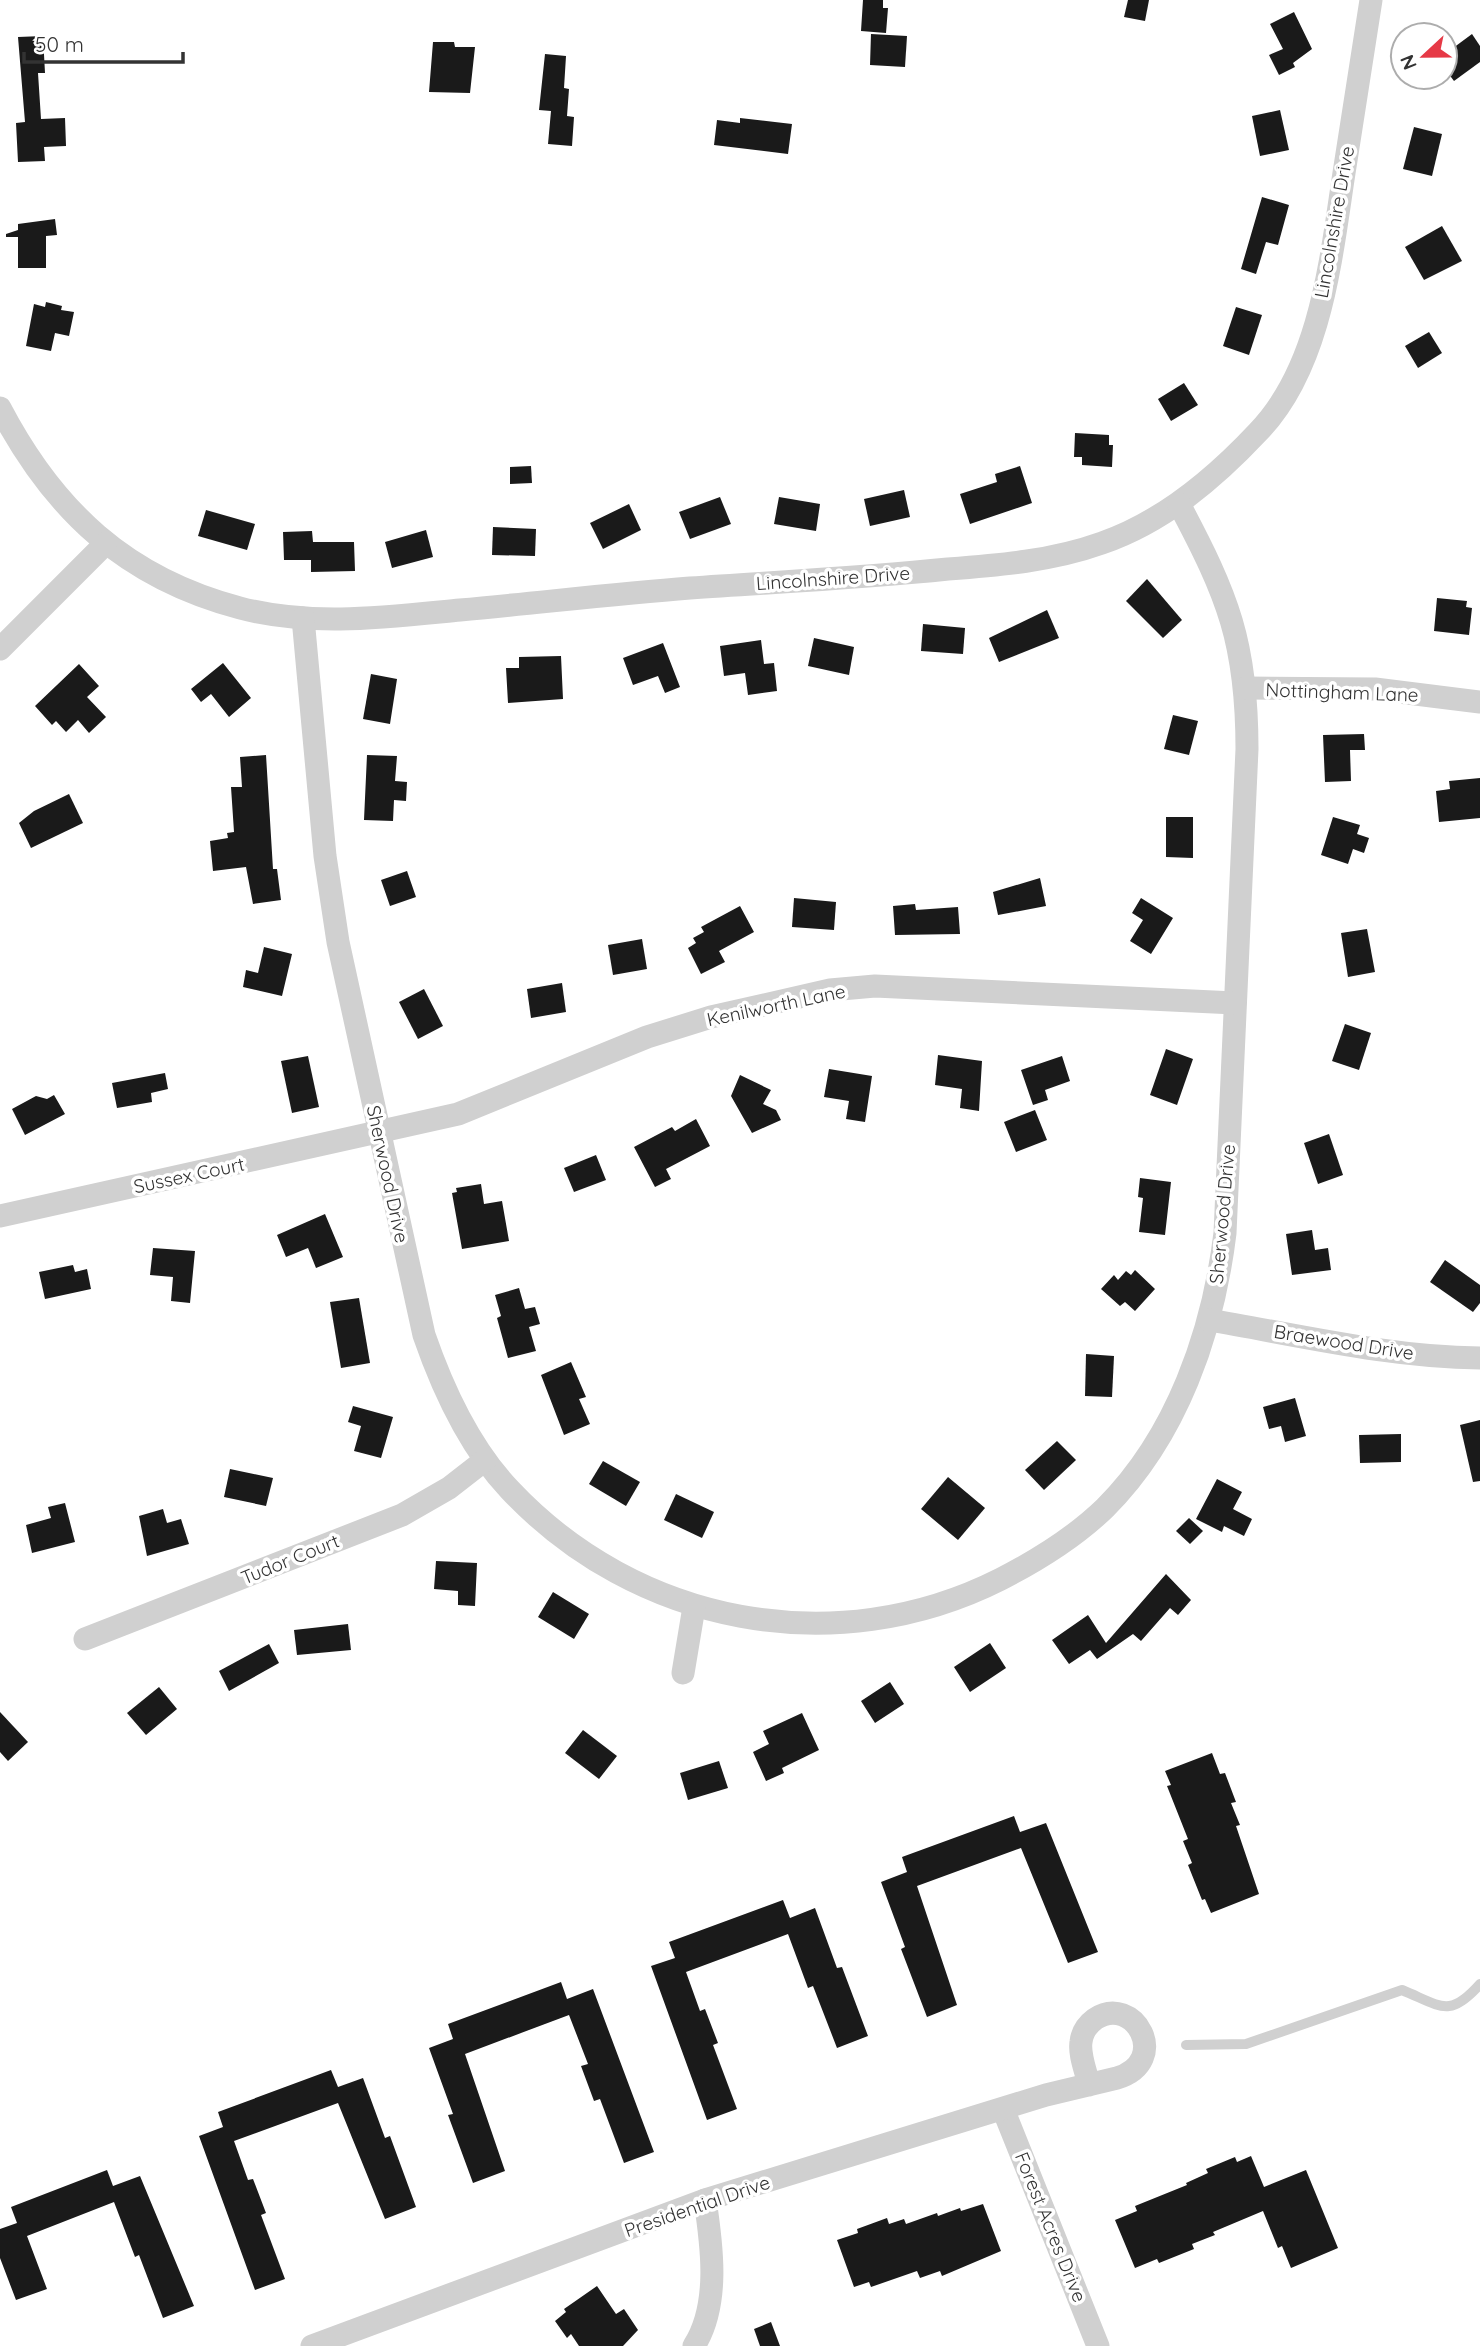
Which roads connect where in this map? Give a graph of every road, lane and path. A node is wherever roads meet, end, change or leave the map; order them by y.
1 (1371, 0) edge
2 (0, 408) edge
3 (1180, 504) junction
4 (106, 543) junction
5 (303, 618) junction
6 (0, 649) edge
7 (1246, 688) junction
8 (1480, 702) edge
9 (1235, 1003) junction
10 (379, 1134) junction
11 (0, 1216) edge
12 (1209, 1320) junction
13 (1480, 1358) edge
14 (485, 1460) junction
15 (694, 1607) junction
16 (85, 1639) dead end
17 (683, 1673) dead end
18 (1480, 1984) edge
19 (1186, 2045) dead end
20 (1089, 2085) dead end
21 (1003, 2109) junction
22 (705, 2200) junction
23 (312, 2346) edge
24 (694, 2346) edge
25 (1098, 2346) edge

1 - 3 street, Lincolnshire Drive
2 - 4 street, Lincolnshire Drive
3 - 5 street, Lincolnshire Drive
3 - 7 street, Sherwood Drive
4 - 5 street, Lincolnshire Drive
4 - 6 street
5 - 10 street, Sherwood Drive
7 - 8 street, Nottingham Lane
7 - 9 street, Sherwood Drive
9 - 10 street, Kenilworth Lane
9 - 12 street, Sherwood Drive
10 - 11 street, Sussex Court
10 - 14 street, Sherwood Drive
12 - 13 street, Braewood Drive
12 - 15 street, Sherwood Drive
14 - 15 street, Sherwood Drive
14 - 16 street, Tudor Court
15 - 17 street
18 - 19 lane
20 - 21 street, Presidential Drive
21 - 22 street, Presidential Drive
21 - 25 street, Forest Acres Drive
22 - 23 street, Presidential Drive
22 - 24 street

